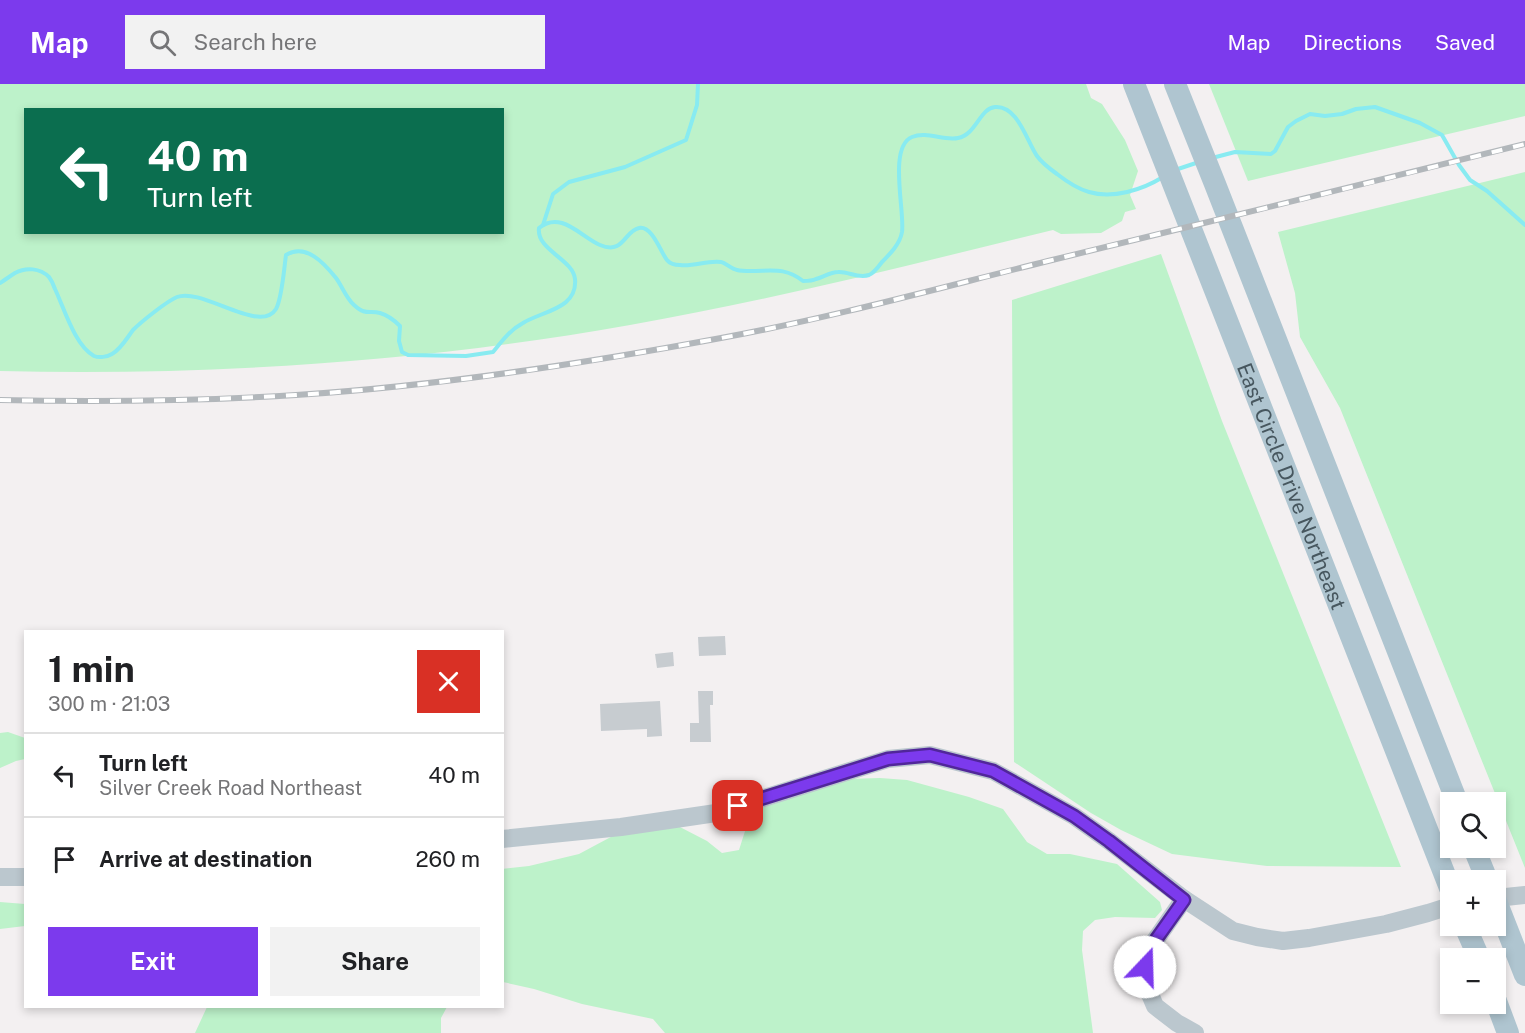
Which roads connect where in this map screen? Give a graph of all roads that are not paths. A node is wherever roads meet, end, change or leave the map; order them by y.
1 (1134, 84) edge
2 (1175, 84) edge
3 (1453, 792) edge
4 (504, 839) edge
5 (1443, 870) edge
6 (0, 877) edge
7 (24, 877) edge
8 (1525, 896) edge
9 (1506, 899) edge
10 (1184, 900) junction
11 (1440, 910) edge
12 (1506, 926) edge
13 (1525, 975) edge
14 (1501, 1014) edge
15 (1195, 1033) edge
16 (1508, 1033) edge

1 - 5 main road, East Circle Drive Northeast
2 - 3 main road, East Circle Drive Northeast
4 - 10 street
6 - 7 street
8 - 9 street
10 - 11 street
10 - 15 street
12 - 13 main road
14 - 16 main road

